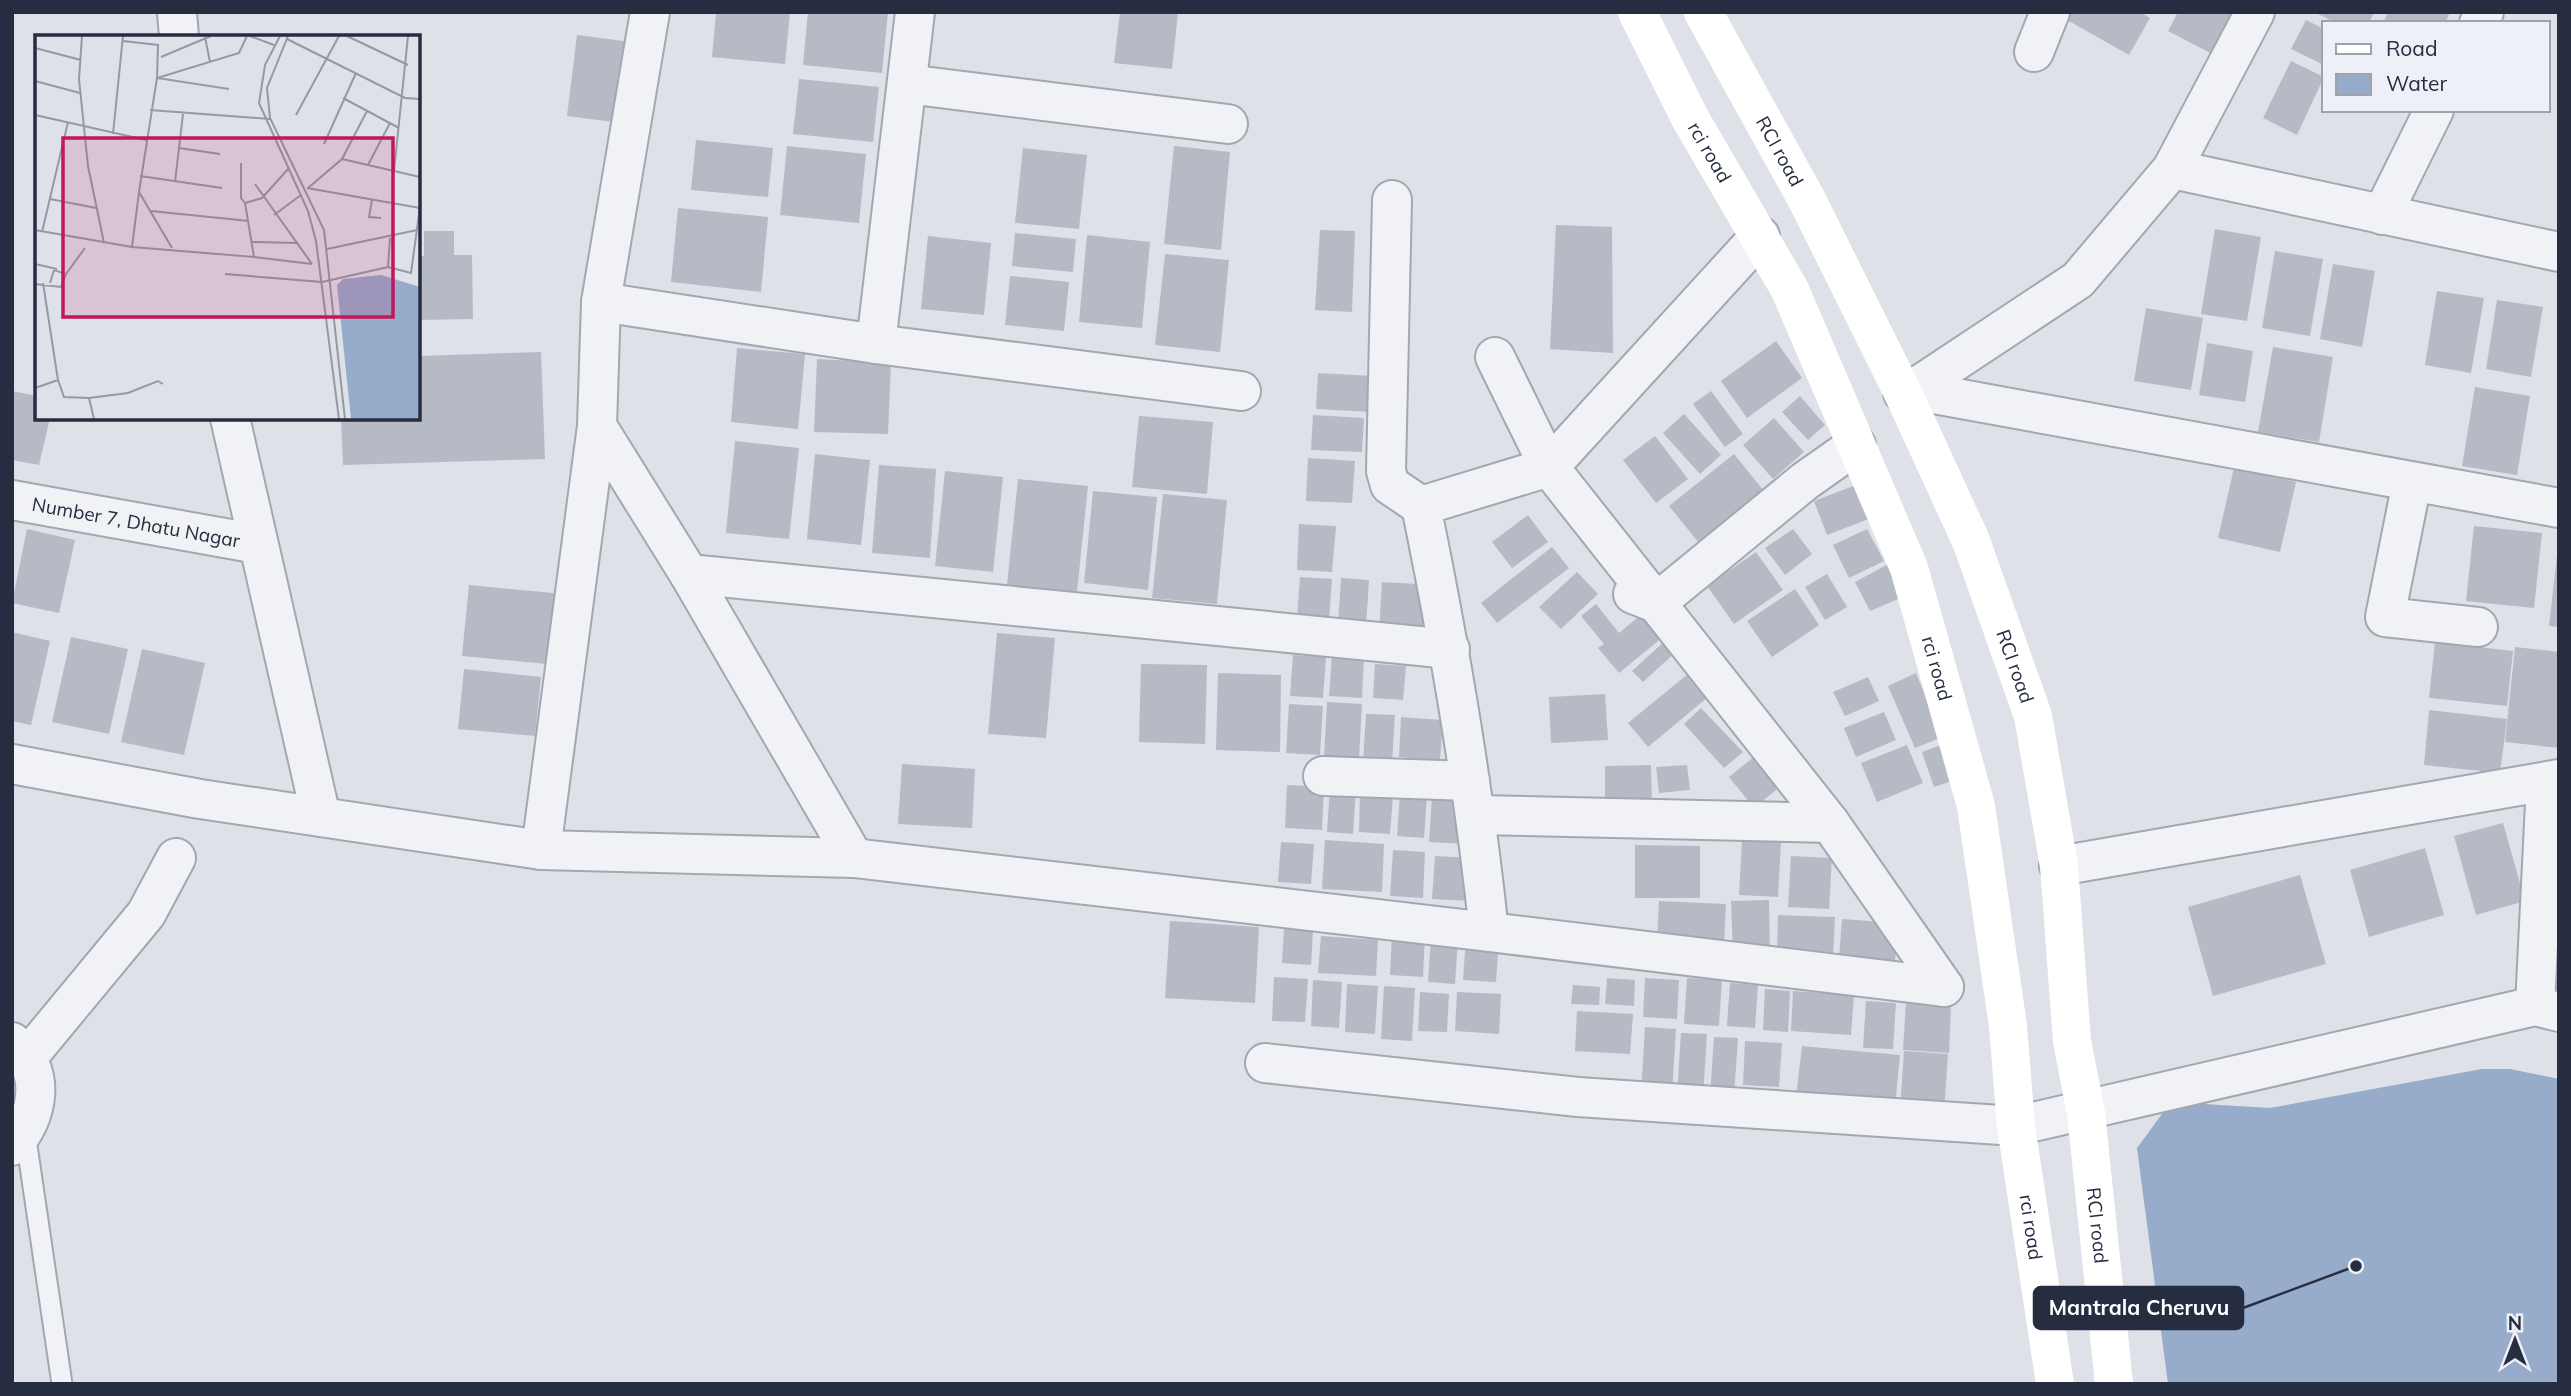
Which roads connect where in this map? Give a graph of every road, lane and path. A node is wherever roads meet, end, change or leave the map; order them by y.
1 (177, 12) edge
2 (915, 12) edge
3 (1637, 12) edge
4 (1703, 12) edge
5 (2050, 12) edge
6 (2255, 12) edge
7 (641, 14) edge
8 (179, 35) edge
9 (2034, 52) dead end
10 (907, 84) junction
11 (2433, 112) edge
12 (1228, 124) dead end
13 (2172, 169) junction
14 (1392, 200) dead end
15 (2382, 215) junction
16 (1760, 236) junction
17 (2559, 253) edge
18 (601, 302) junction
19 (876, 344) junction
20 (1495, 357) dead end
21 (1241, 391) dead end
22 (1908, 392) junction
23 (230, 420) edge
24 (597, 426) junction
25 (1856, 445) junction
26 (1549, 467) junction
27 (2412, 482) junction
28 (12, 500) edge
29 (1421, 506) junction
30 (2559, 508) edge
31 (258, 544) junction
32 (689, 574) junction
33 (1643, 598) junction
34 (2478, 627) dead end
35 (1450, 649) junction
36 (12, 764) edge
37 (1323, 776) dead end
38 (2552, 781) edge
39 (1474, 798) junction
40 (321, 817) junction
41 (1830, 822) junction
42 (541, 850) junction
43 (176, 858) dead end
44 (854, 858) junction
45 (2059, 866) junction
46 (1489, 932) junction
47 (2547, 1009) edge
48 (19, 1051) edge
49 (1265, 1063) dead end
50 (2086, 1112) junction
51 (2016, 1126) junction
52 (19, 1139) edge
53 (62, 1384) edge
54 (2055, 1384) edge
55 (2114, 1384) edge

1 - 8 street
2 - 10 street
3 - 16 main road, rci road
4 - 22 main road, RCI road
5 - 9 street
6 - 13 street
7 - 18 street
10 - 12 street
10 - 19 street
11 - 15 street
13 - 15 street
13 - 22 street
14 - 29 street
15 - 17 street
16 - 25 main road, rci road
16 - 26 street
18 - 19 street
18 - 24 street
19 - 21 street
20 - 26 street
22 - 27 street
22 - 45 main road, RCI road
23 - 31 street
24 - 32 street
24 - 42 street
25 - 33 street
25 - 51 main road, rci road
26 - 29 street
26 - 33 street
27 - 30 street
27 - 34 street
28 - 31 street, Number 7, Dhatu Nagar
29 - 35 street
31 - 40 street
32 - 35 street
32 - 44 street
33 - 41 street
35 - 39 street
36 - 40 street
37 - 39 street
38 - 45 street
38 - 47 street
39 - 41 street
39 - 46 street
40 - 42 street
41 - 46 street
42 - 44 street
43 - 48 street
44 - 46 street
45 - 50 main road, RCI road
47 - 50 street
48 - 52 street
49 - 51 street
50 - 51 street
50 - 55 main road, RCI road
51 - 54 main road, rci road
52 - 53 lane

